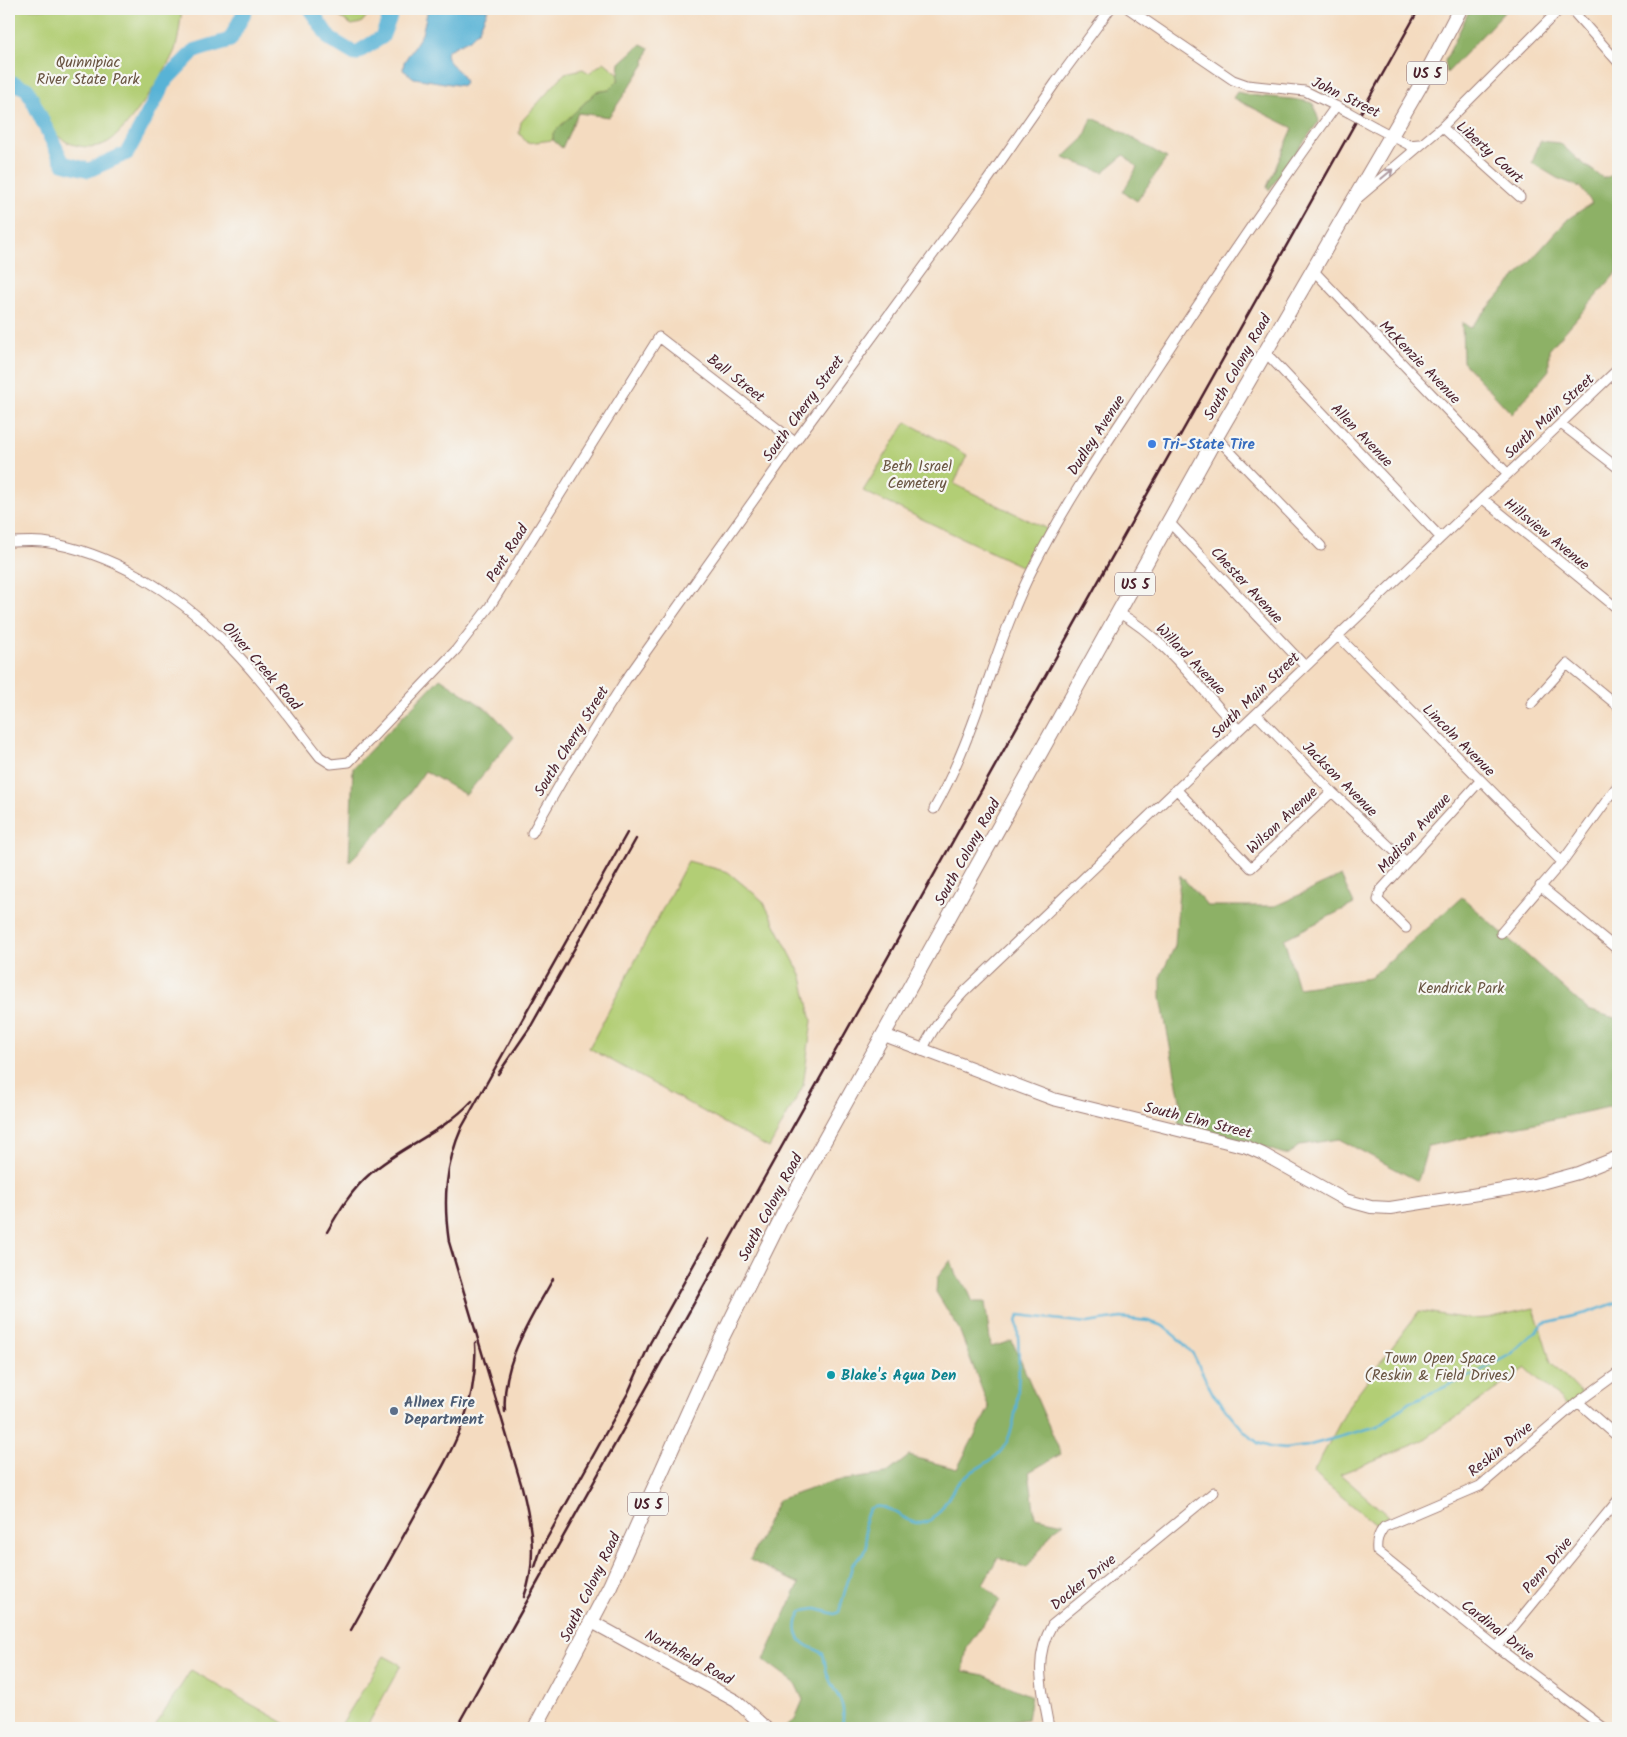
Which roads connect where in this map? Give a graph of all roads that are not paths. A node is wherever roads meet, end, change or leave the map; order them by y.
1 (1110, 9) edge
2 (1129, 9) edge
3 (1460, 9) edge
4 (1560, 9) edge
5 (1571, 9) edge
6 (1618, 62) edge
7 (1336, 106) junction
8 (1442, 127) junction
9 (1392, 136) junction
10 (1419, 144) junction
11 (1520, 197) dead end
12 (1353, 203) junction
13 (1312, 270) junction
14 (660, 337) joint
15 (1264, 351) junction
16 (1618, 369) edge
17 (1561, 424) junction
18 (1216, 437) junction
19 (795, 442) junction
20 (1618, 468) edge
21 (1508, 474) junction
22 (1483, 499) junction
23 (1169, 522) junction
24 (1440, 537) junction
25 (9, 542) edge
26 (1321, 546) dead end
27 (1618, 609) edge
28 (1119, 612) junction
29 (1338, 636) junction
30 (1305, 666) junction
31 (1531, 704) dead end
32 (1618, 706) edge
33 (1257, 715) junction
34 (1238, 730) junction
35 (349, 762) joint
36 (1480, 781) junction
37 (1618, 785) edge
38 (1176, 789) junction
39 (1332, 792) junction
40 (934, 810) dead end
41 (532, 833) dead end
42 (1406, 862) junction
43 (1562, 862) junction
44 (1540, 886) junction
45 (1406, 928) dead end
46 (1501, 933) dead end
47 (1618, 950) edge
48 (884, 1035) junction
49 (922, 1051) junction
50 (1618, 1157) edge
51 (1618, 1373) edge
52 (1578, 1402) junction
53 (1618, 1437) edge
54 (1214, 1492) dead end
55 (1618, 1500) edge
56 (1377, 1551) joint
57 (592, 1622) junction
58 (1497, 1648) junction
59 (535, 1728) edge
60 (766, 1728) edge
61 (1049, 1728) edge
62 (1604, 1728) edge

1 - 19 street, South Cherry Street
2 - 7 street, John Street
3 - 9 main road, South Colony Road / US 5
4 - 8 street
5 - 6 street
7 - 9 street, John Street, bridge
7 - 40 street, Dudley Avenue
8 - 10 street
8 - 11 street, Liberty Court
9 - 10 street, John Street
9 - 12 main road, South Colony Road / US 5
12 -> 10 street
12 - 13 main road, South Colony Road / US 5
13 - 15 main road, South Colony Road / US 5
13 - 21 street, McKenzie Avenue
14 - 19 street, Ball Street
14 - 35 street, Pent Road
15 - 18 main road, South Colony Road / US 5
15 - 24 street, Allen Avenue
16 - 17 street, South Main Street
17 - 20 street
17 - 21 street, South Main Street
18 - 23 main road, South Colony Road / US 5
18 - 26 street
19 - 41 street, South Cherry Street
21 - 22 street, South Main Street
22 - 24 street, South Main Street
22 - 27 street, Hillsview Avenue
23 - 28 main road, South Colony Road / US 5
23 - 30 street, Chester Avenue
24 - 29 street, South Main Street
25 - 35 street, Oliver Creek Road
28 - 34 street, Willard Avenue
28 - 48 main road, South Colony Road / US 5
29 - 30 street, South Main Street
29 - 36 street, Lincoln Avenue
30 - 33 street, South Main Street
31 - 32 street
33 - 34 street, South Main Street
33 - 39 street, Jackson Avenue
34 - 38 street, South Main Street
36 - 42 street, Madison Avenue
36 - 43 street, Lincoln Avenue
37 - 43 street
38 - 39 street, Wilson Avenue
38 - 49 street, South Main Street
39 - 42 street, Jackson Avenue
42 - 45 street, Madison Avenue
43 - 44 street
44 - 46 street
44 - 47 street
48 - 49 main road, South Elm Street
48 - 57 main road, South Colony Road / US 5
49 - 50 main road, South Elm Street
51 - 52 street, Reskin Drive
52 - 53 street
52 - 56 street, Reskin Drive
54 - 61 street, Docker Drive
55 - 58 street, Penn Drive
56 - 58 street, Cardinal Drive
57 - 59 main road, South Colony Road / US 5
57 - 60 main road, Northfield Road
58 - 62 street, Cardinal Drive

